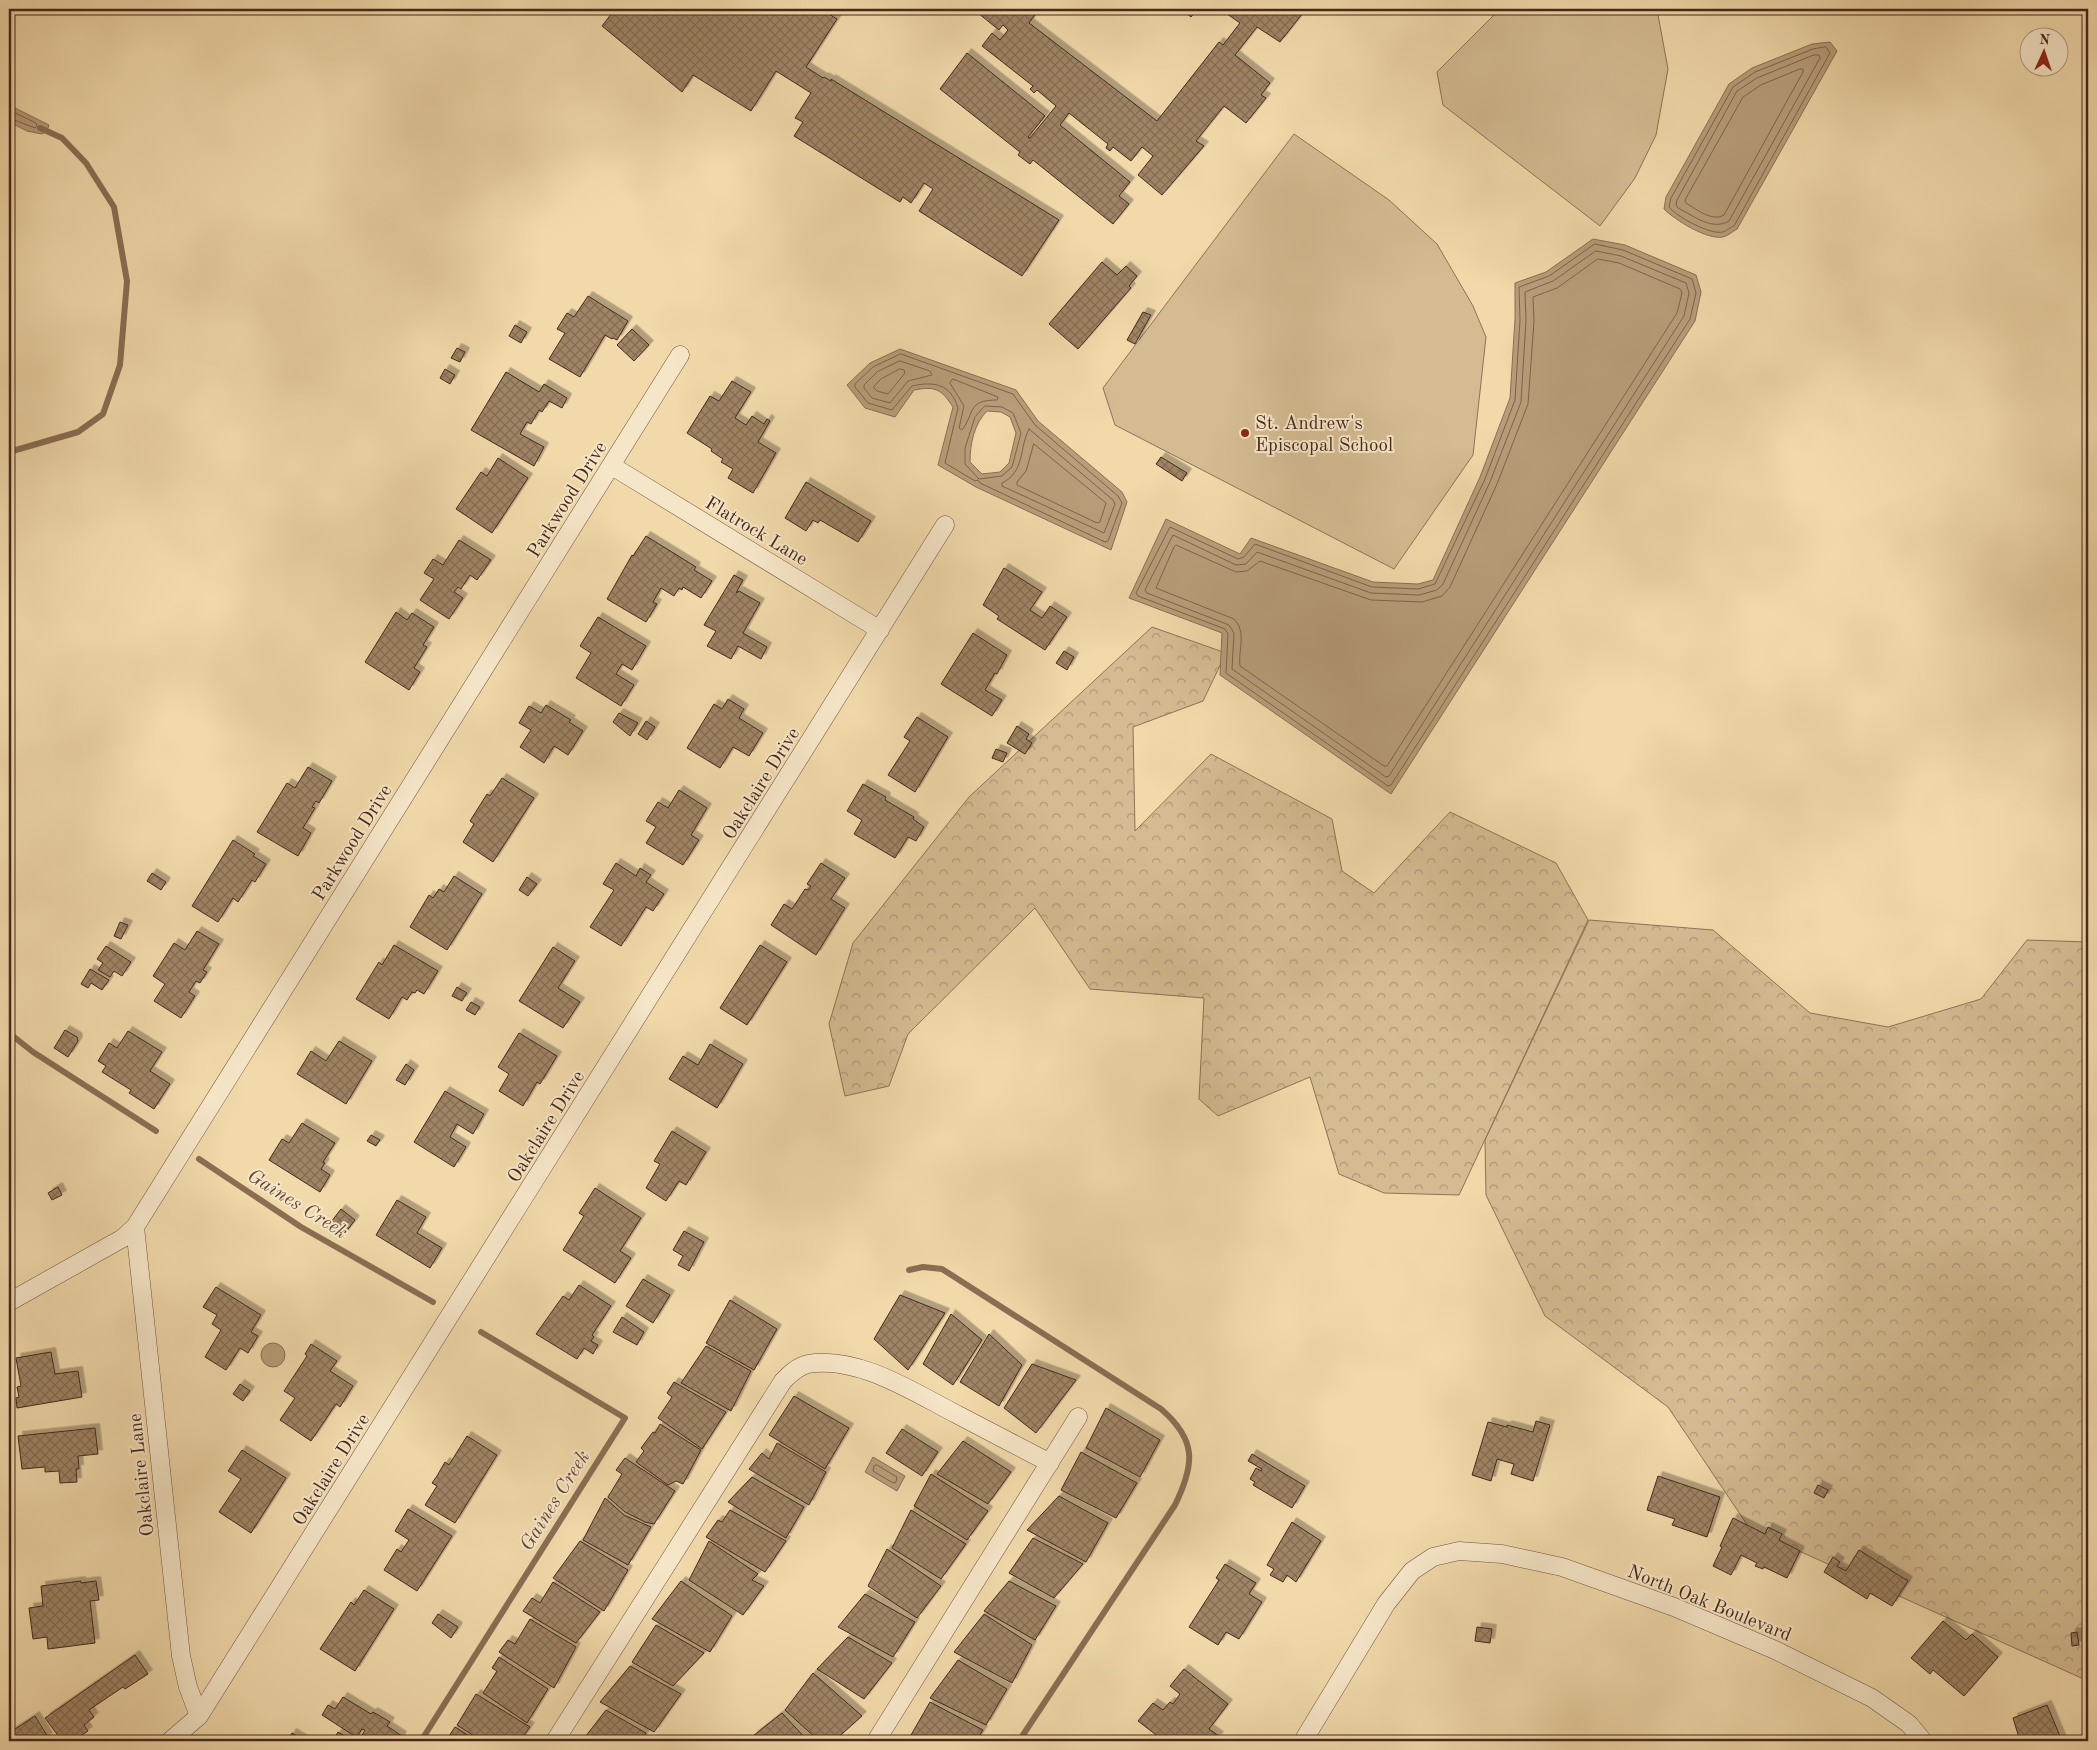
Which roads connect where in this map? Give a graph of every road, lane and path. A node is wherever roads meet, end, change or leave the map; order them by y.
1 (680, 355) dead end
2 (612, 466) junction
3 (945, 525) dead end
4 (880, 630) junction
5 (135, 1227) junction
6 (9, 1302) edge
7 (1078, 1417) dead end
8 (1050, 1464) junction
9 (200, 1716) junction
10 (170, 1741) edge
11 (555, 1741) edge
12 (876, 1741) edge
13 (1302, 1741) edge
14 (1923, 1741) edge

1 - 2 street, Parkwood Drive
2 - 4 street, Flatrock Lane
2 - 5 street, Parkwood Drive
3 - 4 street, Oakclaire Drive
4 - 9 street, Oakclaire Drive
5 - 6 street, Parkwood Drive
5 - 9 street, Oakclaire Lane
7 - 8 street
8 - 11 street
8 - 12 street
9 - 10 street, Oakclaire Drive
13 - 14 street, North Oak Boulevard

